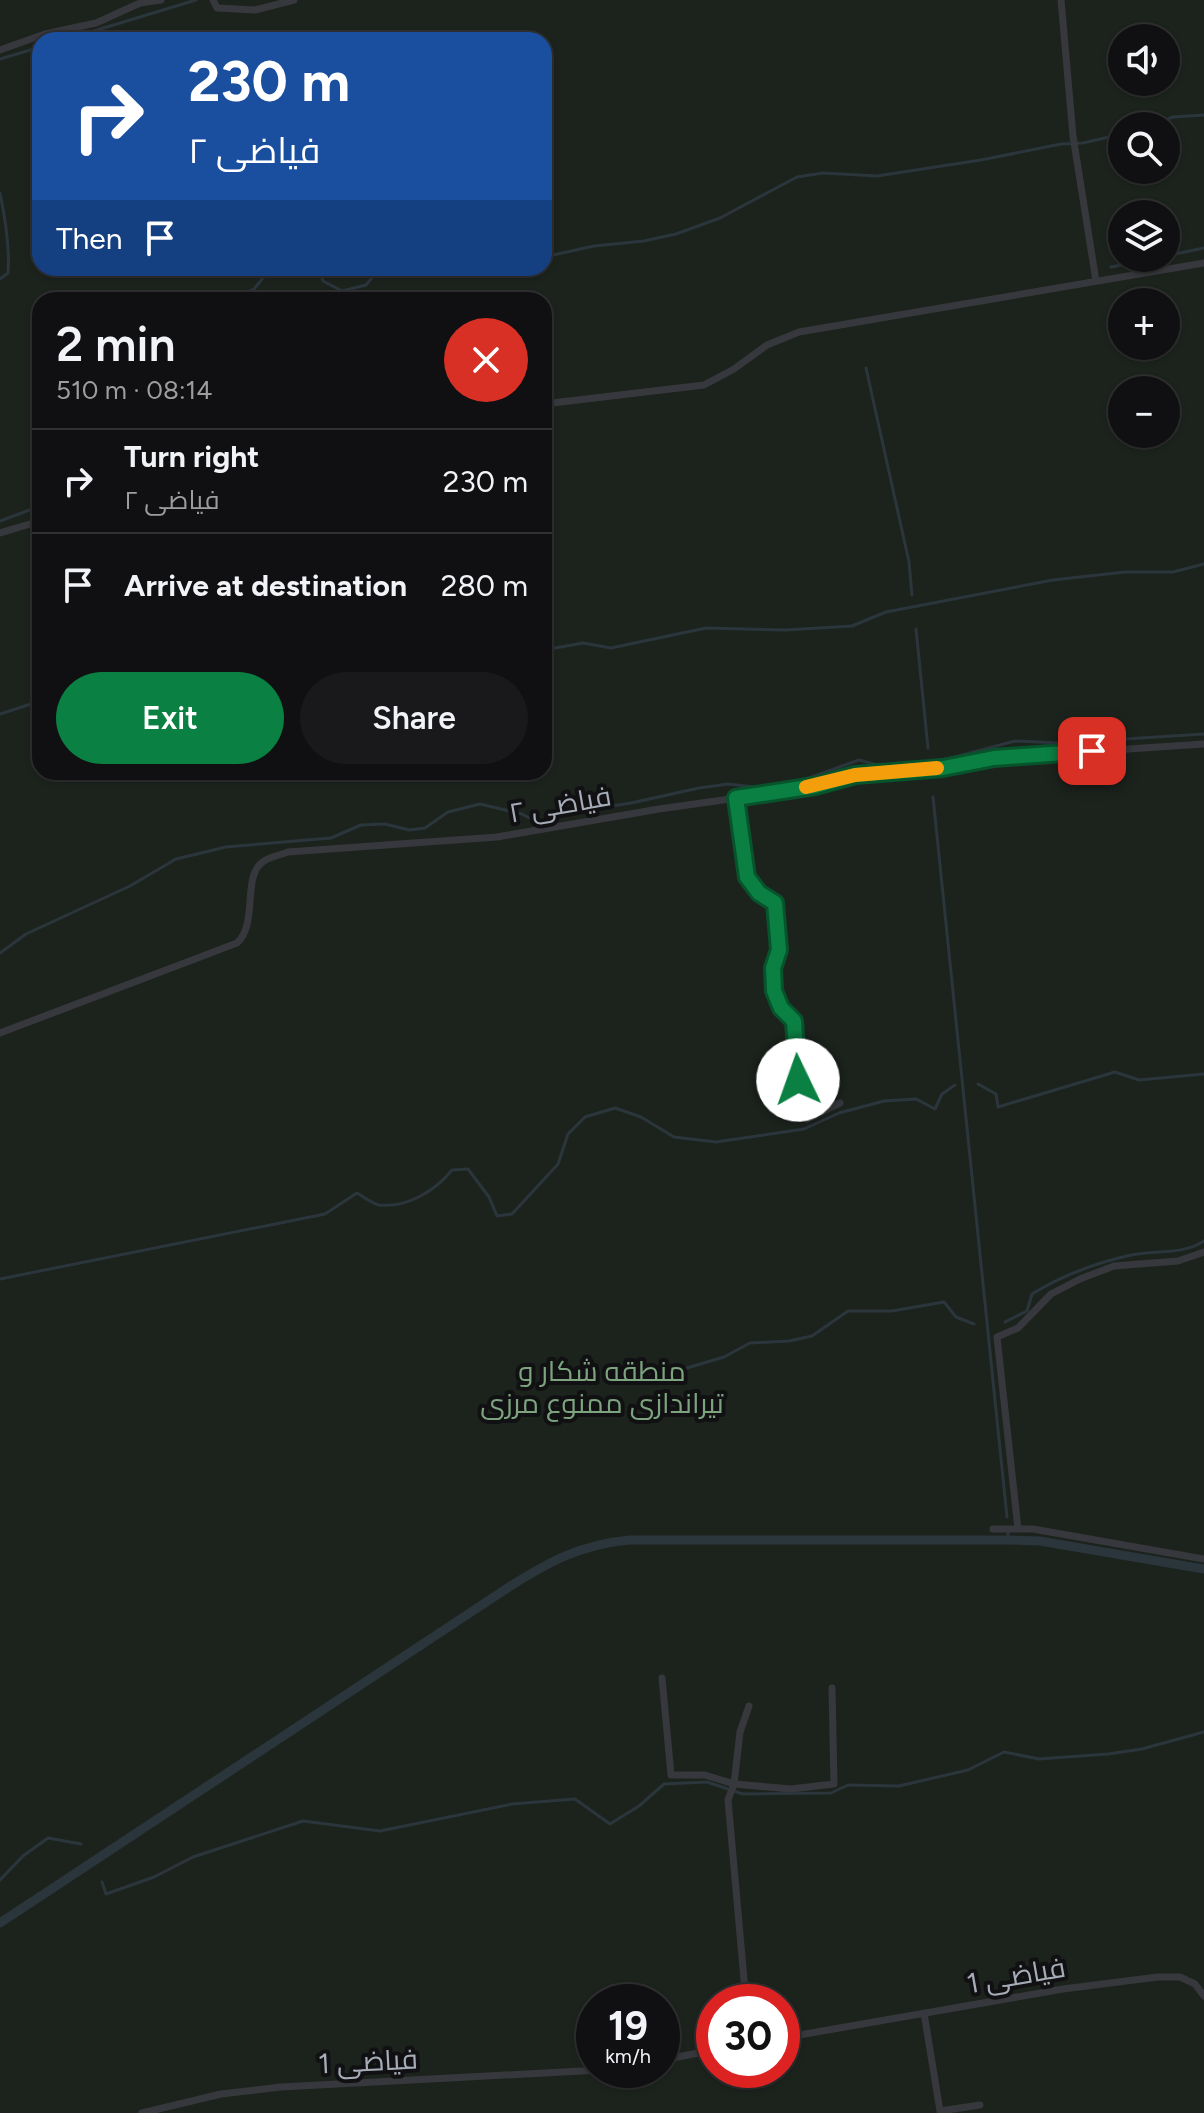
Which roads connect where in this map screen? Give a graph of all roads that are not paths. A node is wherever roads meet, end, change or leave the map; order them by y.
1 (161, 0) edge
2 (294, 0) edge
3 (1061, 0) edge
4 (213, 1) edge
5 (54, 32) edge
6 (32, 39) edge
7 (0, 50) edge
8 (1204, 263) edge
9 (1096, 281) junction
10 (552, 403) edge
11 (32, 523) edge
12 (0, 533) edge
13 (1204, 744) edge
14 (736, 798) junction
15 (0, 1033) edge
16 (840, 1103) dead end
17 (1204, 1252) edge
18 (993, 1529) dead end
19 (1018, 1529) junction
20 (1204, 1559) edge
21 (662, 1678) dead end
22 (832, 1688) dead end
23 (749, 1706) dead end
24 (734, 1785) junction
25 (744, 1984) edge
26 (1204, 1996) edge
27 (924, 2013) junction
28 (800, 2035) edge
29 (576, 2071) edge
30 (980, 2105) dead end
31 (142, 2113) edge

1 - 5 street
2 - 4 street
3 - 9 street
6 - 7 street
8 - 9 street
9 - 10 street
11 - 12 street
13 - 14 street, فیاضی ۲
14 - 15 street, فیاضی ۲
14 - 16 street
17 - 19 street
18 - 19 street
19 - 20 street
21 - 24 street
22 - 24 street
23 - 24 street
24 - 25 street
26 - 27 street, فیاضی 1
27 - 28 street, فیاضی 1
27 - 30 street
29 - 31 street, فیاضی 1

